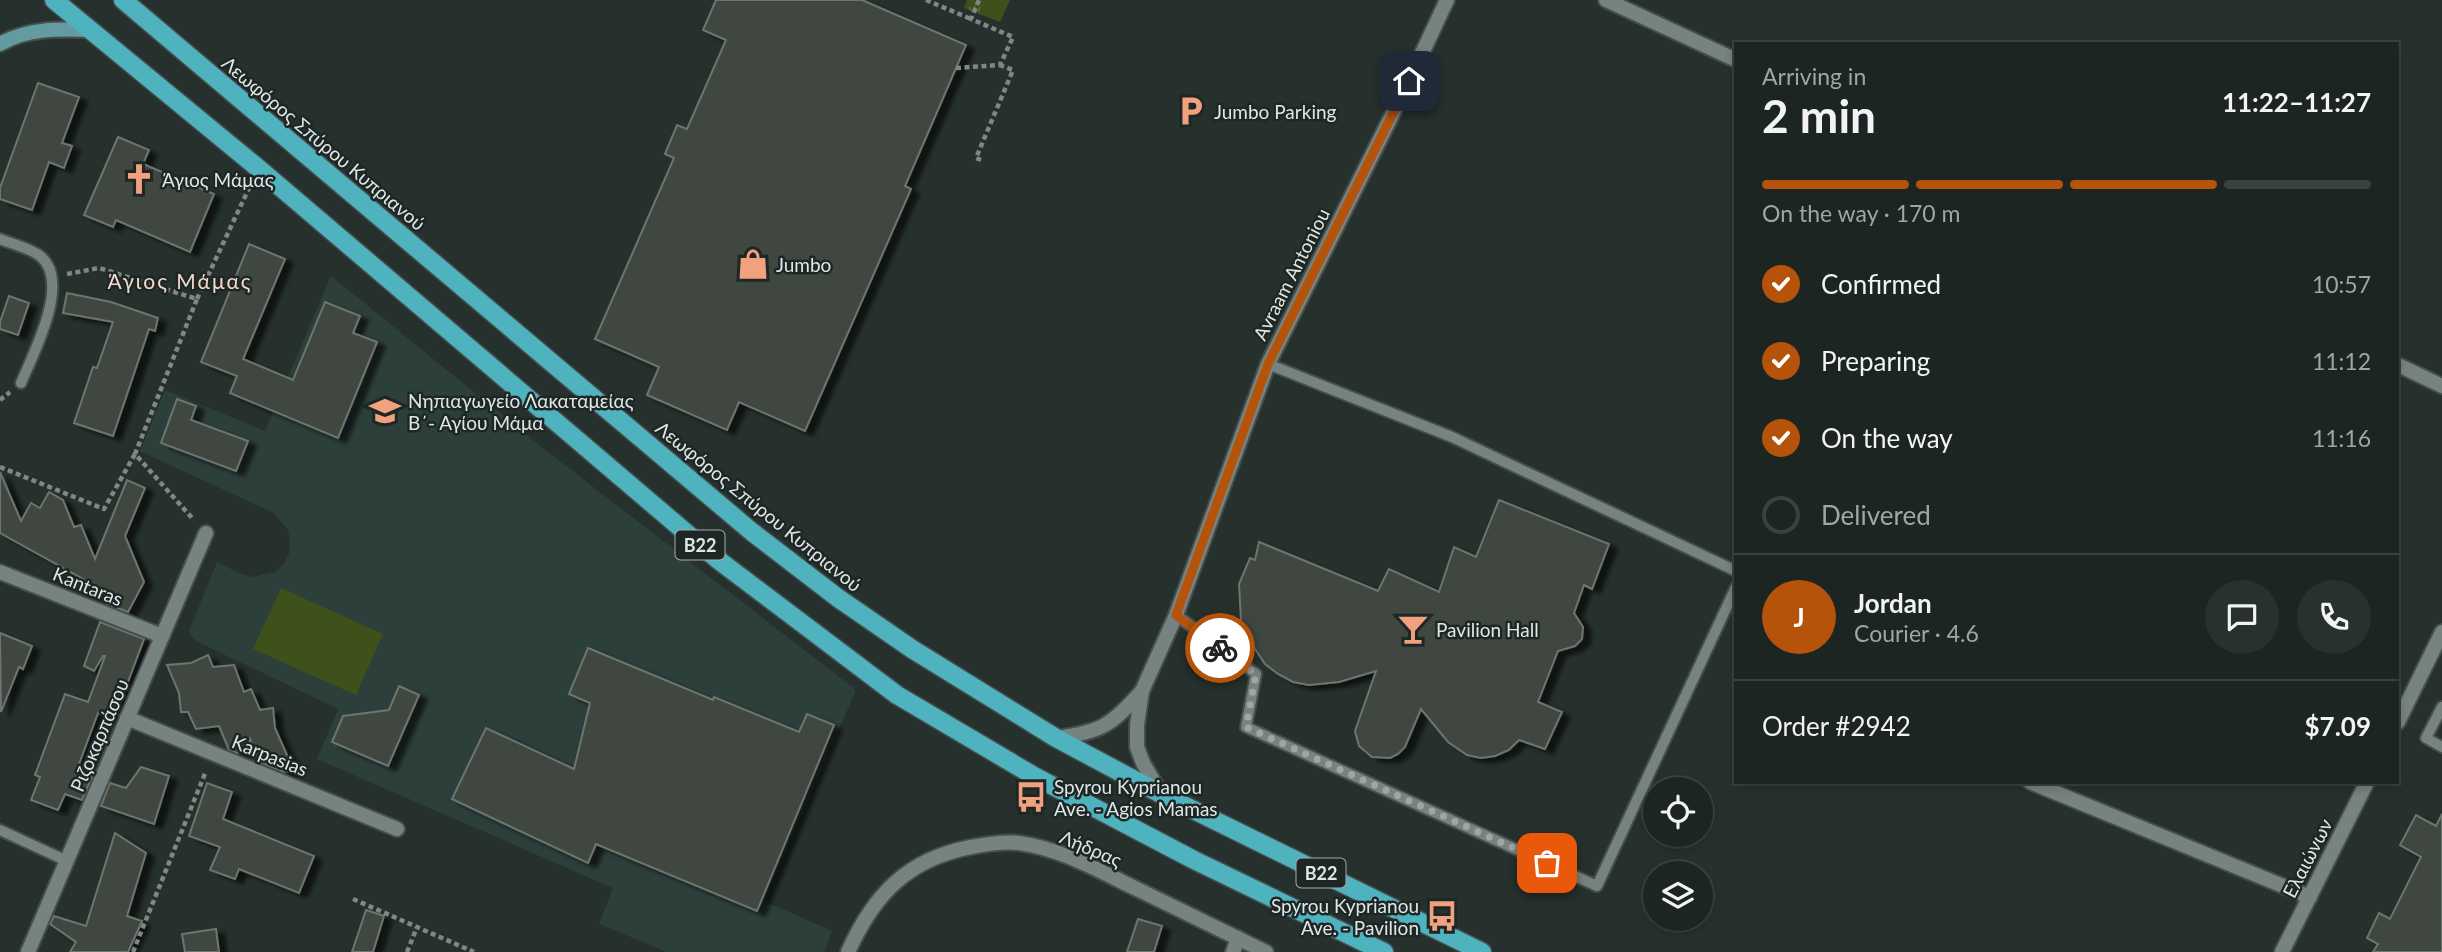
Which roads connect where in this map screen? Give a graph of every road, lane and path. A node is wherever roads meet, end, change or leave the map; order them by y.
1 (54, 0) edge
2 (123, 0) edge
3 (926, 0) edge
4 (979, 0) edge
5 (1447, 0) edge
6 (1606, 0) edge
7 (971, 19) junction
8 (90, 30) junction
9 (0, 44) edge
10 (1734, 60) edge
11 (1000, 65) junction
12 (956, 68) dead end
13 (981, 160) dead end
14 (258, 168) junction
15 (0, 239) edge
16 (52, 278) junction
17 (197, 299) junction
18 (1268, 364) junction
19 (2399, 365) edge
20 (22, 383) dead end
21 (2442, 386) edge
22 (135, 454) junction
23 (0, 467) edge
24 (206, 533) joint
25 (1734, 570) edge
26 (0, 572) edge
27 (1734, 591) edge
28 (1176, 615) junction
29 (2442, 632) edge
30 (162, 636) junction
31 (1142, 691) junction
32 (2442, 707) edge
33 (127, 718) junction
34 (2399, 720) edge
35 (1056, 738) junction
36 (2442, 747) edge
37 (214, 753) junction
38 (2035, 784) edge
39 (2366, 784) edge
40 (1161, 794) junction
41 (397, 829) dead end
42 (0, 830) edge
43 (67, 860) junction
44 (2310, 897) junction
45 (353, 899) dead end
46 (417, 927) junction
47 (1235, 945) edge
48 (28, 952) edge
49 (133, 952) edge
50 (407, 952) edge
51 (474, 952) edge
52 (848, 952) edge
53 (1266, 952) edge
54 (1384, 952) edge
55 (1482, 952) edge
56 (2283, 952) edge

1 - 8 main road, B22
2 - 35 main road, Λεωφόρος Σπύρου Κυπριανού / B22
3 - 7 path
4 - 7 path
5 - 18 street, Avraam Antoniou
6 - 10 street
7 - 11 path
8 - 9 street
8 - 14 main road, B22
11 - 12 path
11 - 13 path
14 - 17 path
14 - 54 main road, B22
15 - 16 lane
16 - 17 path
16 - 20 lane
17 - 22 path
18 - 25 lane
18 - 28 street, Avraam Antoniou
19 - 21 street
22 - 23 path
22 - 24 path
24 - 30 street, Ριζοκαρπάσου
26 - 30 street, Kantaras
27 - 28 lane
28 - 31 street, Avraam Antoniou
29 - 34 street
30 - 33 street, Ριζοκαρπάσου
31 - 35 street
31 - 40 street
32 - 36 lane
33 - 37 street, Karpasias
33 - 43 street, Ριζοκαρπάσου
35 - 40 main road, Λεωφόρος Σπύρου Κυπριανού / B22
37 - 41 street, Karpasias
37 - 49 path
38 - 44 street
39 - 44 street, Ελαιώνων
40 - 55 main road, Λεωφόρος Σπύρου Κυπριανού / B22
42 - 43 lane
43 - 48 street, Ριζοκαρπάσου
44 - 56 street, Ελαιώνων
45 - 46 path
46 - 50 path
46 - 51 path
47 - 52 street, Λήδρας
47 - 53 street, Λήδρας

